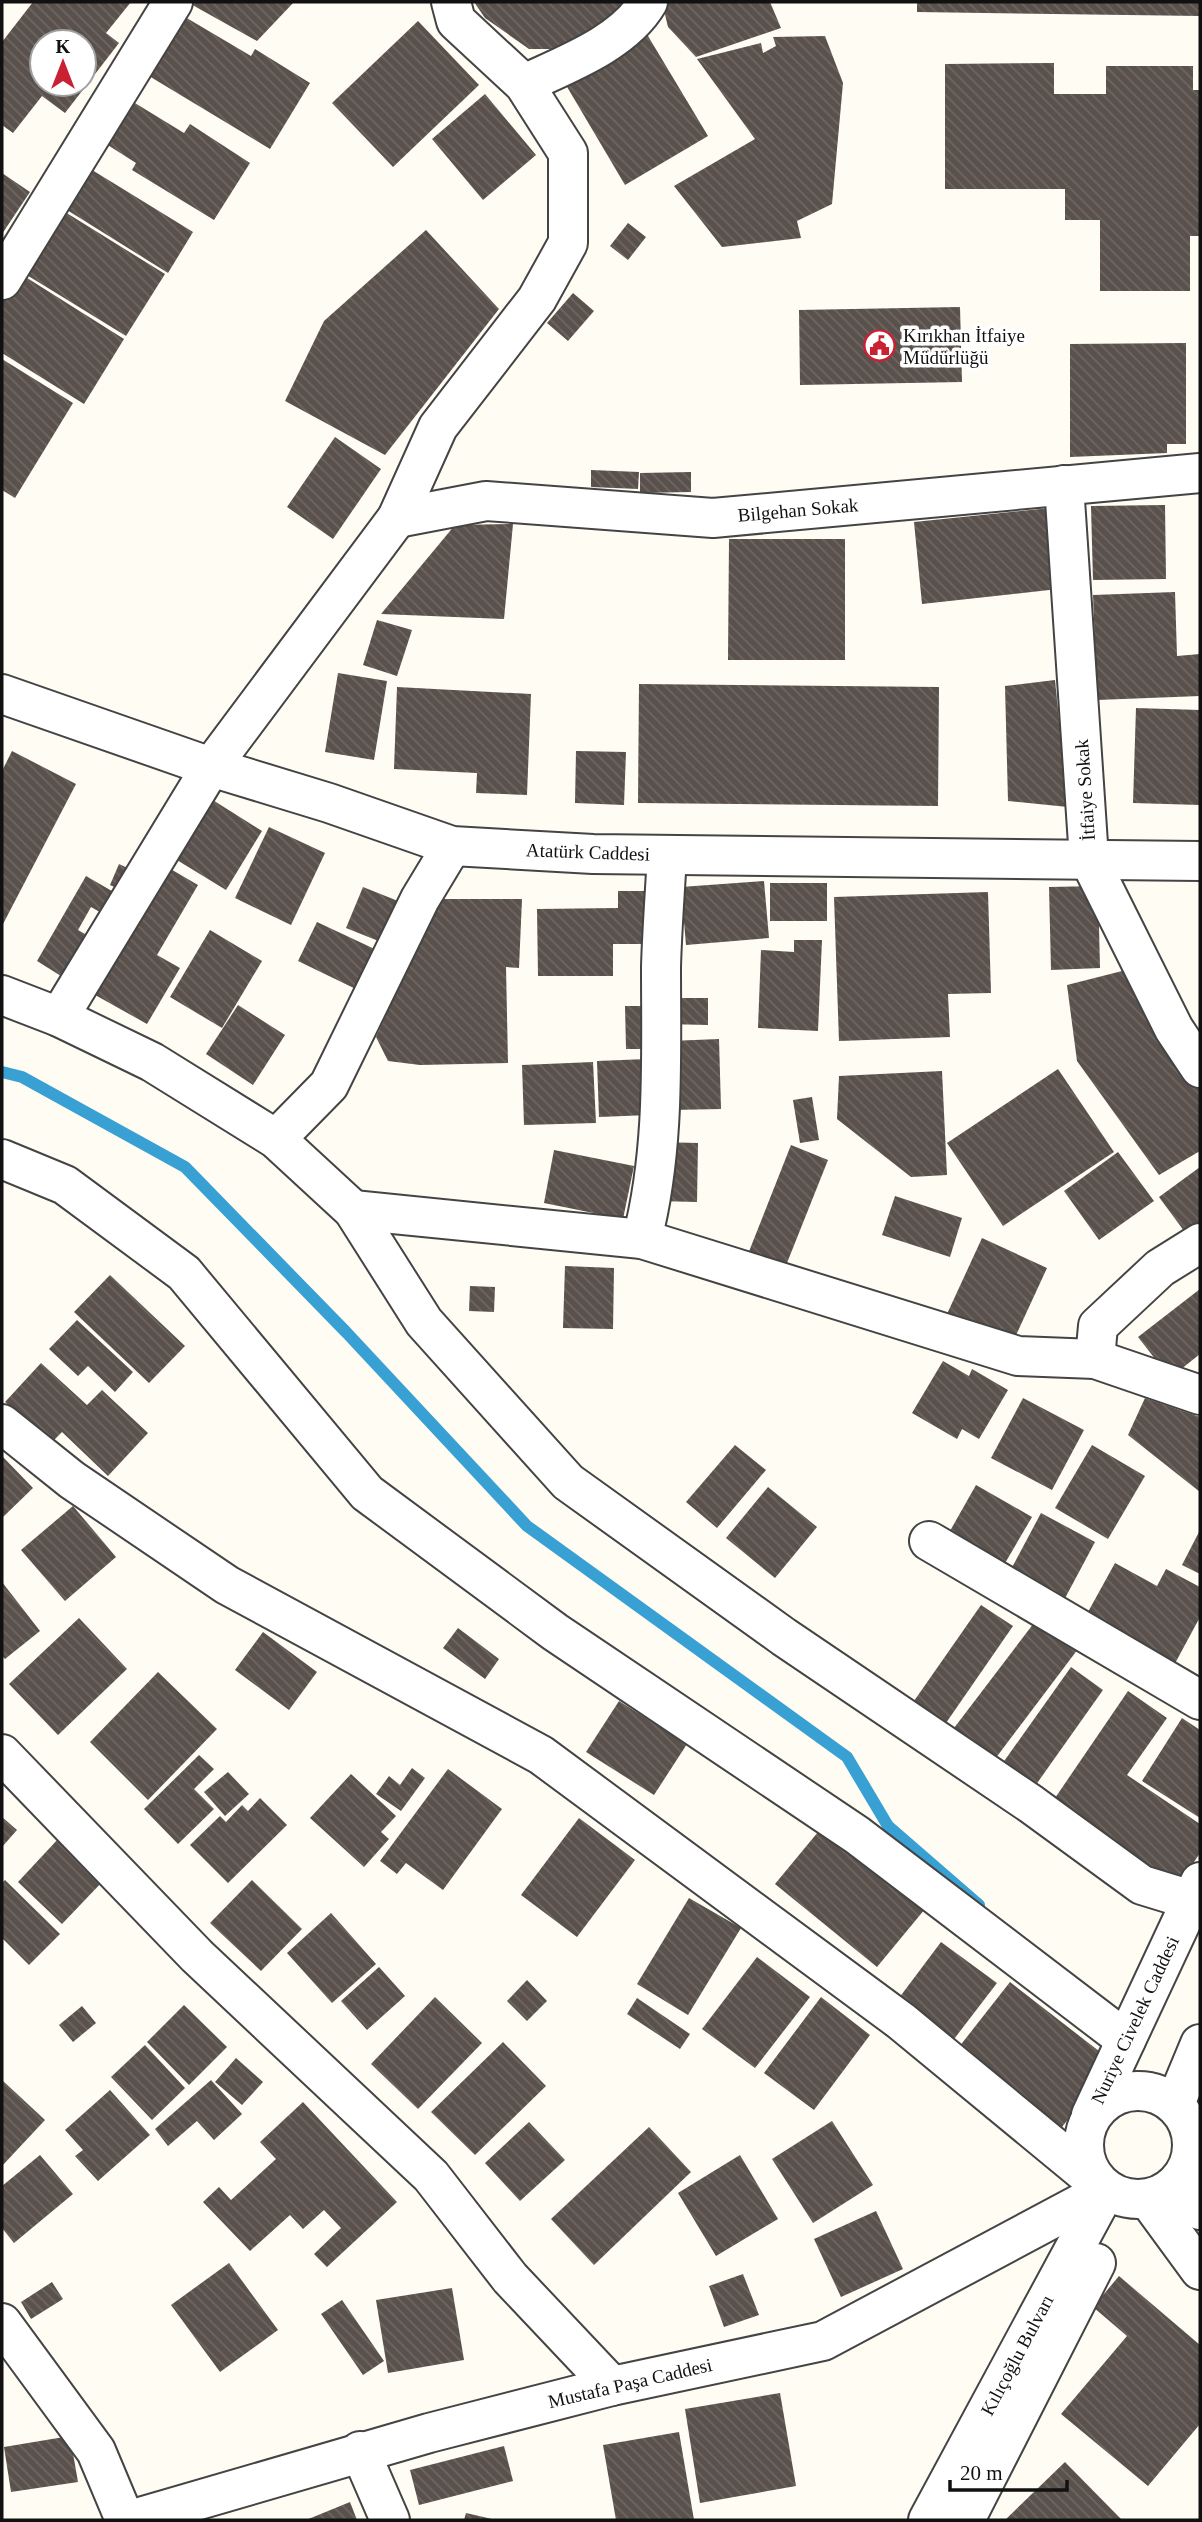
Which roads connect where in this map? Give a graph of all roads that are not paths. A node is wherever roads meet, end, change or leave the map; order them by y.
1 (173, 2) edge
2 (451, 2) edge
3 (649, 2) edge
4 (524, 84) junction
5 (2, 280) edge
6 (1200, 473) edge
7 (1064, 485) junction
8 (397, 518) junction
9 (2, 694) edge
10 (211, 768) junction
11 (453, 846) junction
12 (667, 855) junction
13 (1089, 859) junction
14 (1200, 861) edge
15 (2, 995) edge
16 (59, 1017) junction
17 (1200, 1068) edge
18 (275, 1139) junction
19 (2, 1159) edge
20 (353, 1210) junction
21 (642, 1239) junction
22 (1200, 1243) edge
23 (1095, 1359) junction
24 (1200, 1395) edge
25 (2, 1424) edge
26 (929, 1541) dead end
27 (1200, 1700) edge
28 (2, 1754) edge
29 (1197, 1893) edge
30 (1126, 2040) junction
31 (1200, 2044) edge
32 (1175, 2104) junction
33 (1088, 2121) junction
34 (1164, 2188) edge
35 (1200, 2270) edge
36 (2, 2323) edge
37 (612, 2386) junction
38 (359, 2451) junction
39 (128, 2520) edge
40 (390, 2520) edge
41 (928, 2520) edge
42 (965, 2520) edge

1 - 5 street
2 - 4 street
3 - 4 street
4 - 8 street
6 - 7 street, Bilgehan Sokak
7 - 8 street, Bilgehan Sokak
7 - 13 street, İtfaiye Sokak
8 - 10 street
9 - 10 street, Atatürk Caddesi
10 - 11 street, Atatürk Caddesi
10 - 16 street
11 - 12 street, Atatürk Caddesi
11 - 18 street
12 - 13 street, Atatürk Caddesi
12 - 21 street
13 - 14 street, Atatürk Caddesi
13 - 17 street, İtfaiye Sokak
15 - 16 street
16 - 18 street
18 - 20 street
19 - 30 street
20 - 21 street
20 - 29 street
21 - 23 street
22 - 23 street
23 - 24 street
25 - 34 street
26 - 27 street
28 - 37 street
29 - 30 street, Nuriye Civelek Caddesi
30 - 33 street, Nuriye Civelek Caddesi
31 - 32 street
32 - 33 street, Nuriye Civelek Caddesi
32 - 34 street
33 - 34 street, Nuriye Civelek Caddesi
34 - 35 street
34 - 37 street, Mustafa Paşa Caddesi
34 - 41 street, Kılıçoğlu Bulvarı
34 - 42 street, Kılıçoğlu Bulvarı
36 - 39 street
37 - 38 street, Mustafa Paşa Caddesi
38 - 39 street, Mustafa Paşa Caddesi
38 - 40 street

